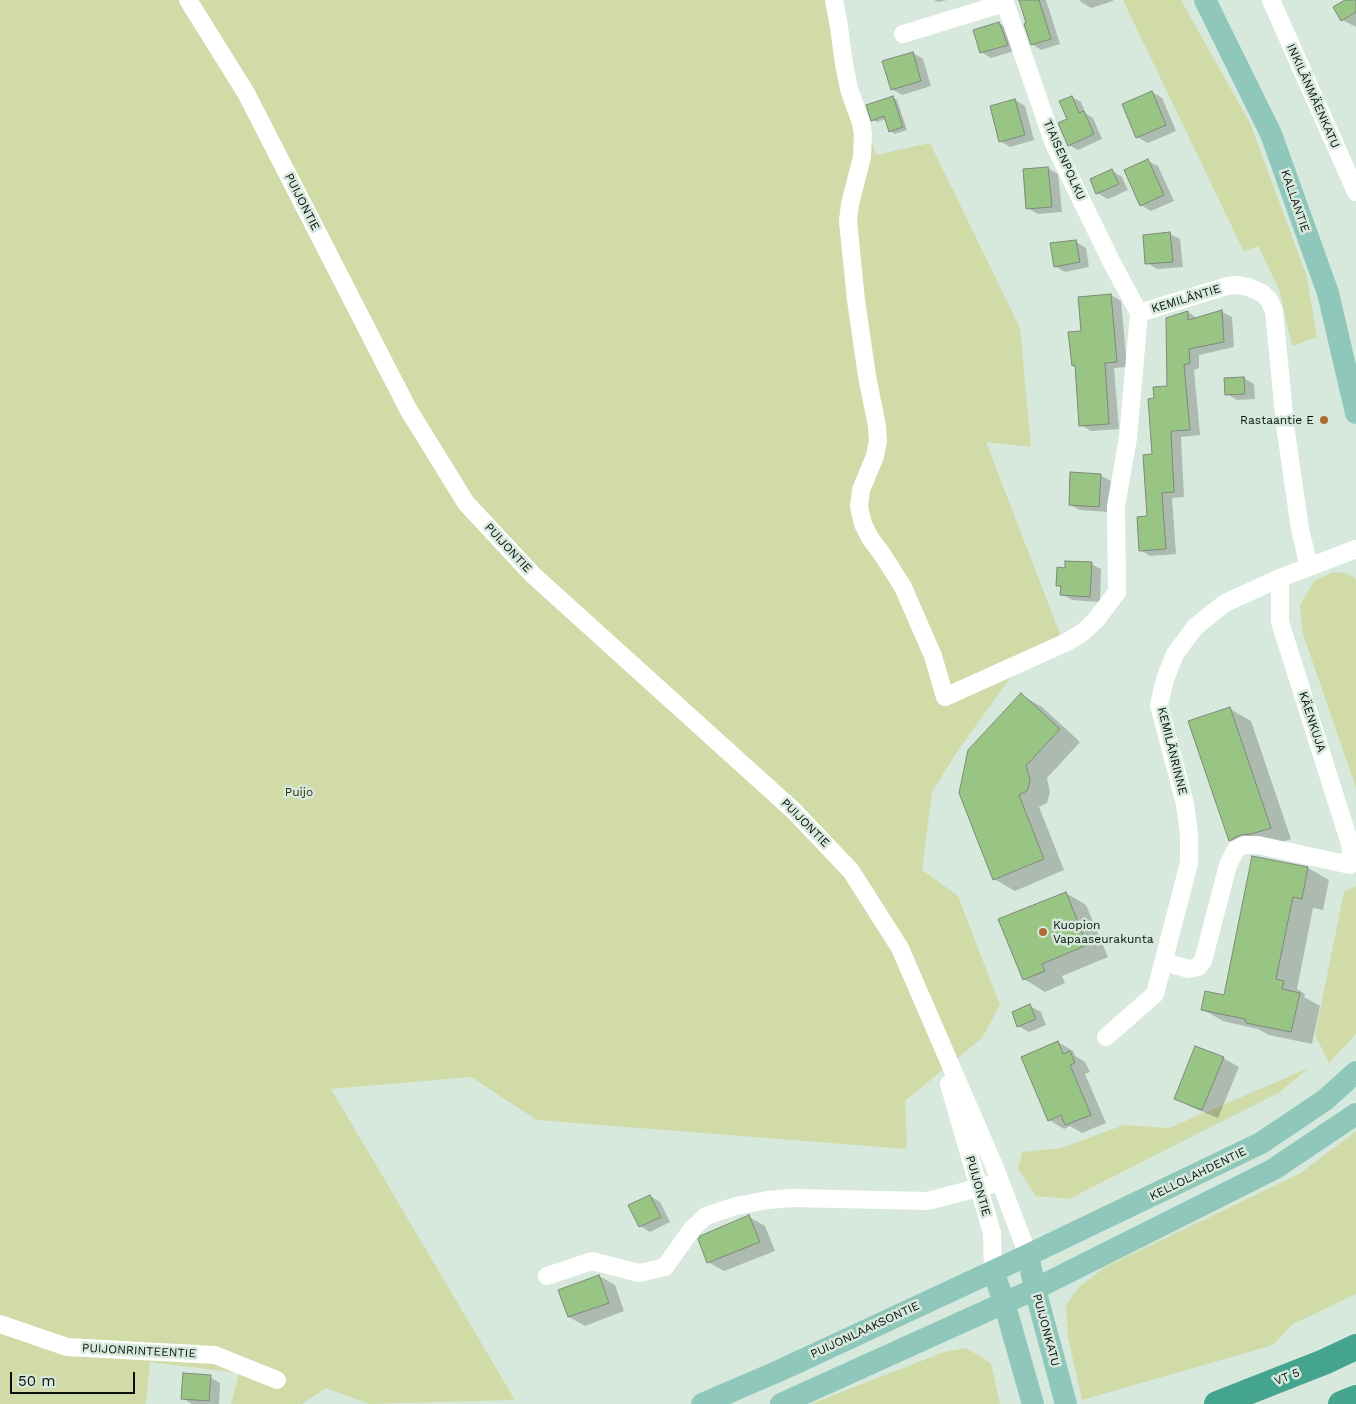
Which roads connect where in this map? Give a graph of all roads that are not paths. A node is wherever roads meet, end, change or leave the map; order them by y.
1 (188, 0) edge
2 (834, 0) edge
3 (1205, 0) edge
4 (1271, 0) edge
5 (1005, 2) edge
6 (903, 34) dead end
7 (1356, 192) edge
8 (1138, 313) junction
9 (1356, 413) edge
10 (1356, 550) edge
11 (1309, 567) junction
12 (1280, 578) junction
13 (1164, 962) junction
14 (930, 1016) junction
15 (1106, 1037) dead end
16 (1356, 1072) edge
17 (1356, 1114) edge
18 (1000, 1182) junction
19 (978, 1188) junction
20 (1028, 1255) junction
21 (993, 1271) junction
22 (548, 1276) dead end
23 (1035, 1289) junction
24 (1004, 1302) junction
25 (0, 1324) edge
26 (1356, 1347) edge
27 (277, 1380) dead end
28 (1356, 1398) edge
29 (702, 1404) edge
30 (781, 1404) edge
31 (1033, 1404) edge
32 (1066, 1404) edge
33 (1217, 1404) edge
34 (1341, 1404) edge

1 - 14 street, PUIJONTIE
2 - 8 street, KEMILÄNTIE
3 - 9 main road, KALLANTIE
4 - 7 street, INKILÄNMÄENKATU
5 - 6 street
5 - 8 street, TIAISENPOLKU
8 - 11 street, KEMILÄNTIE
10 - 11 street, KEMILÄNRINNE
11 - 12 street, KEMILÄNRINNE
12 - 13 street, KEMILÄNRINNE
12 - 13 street, KÄENKUJA
13 - 15 street, KEMILÄNRINNE
14 - 18 street, PUIJONTIE
14 - 19 street, PUIJONTIE
16 - 20 main road, KELLOLAHDENTIE
17 - 23 main road
18 - 19 street
18 - 20 street, PUIJONTIE
19 - 21 street, PUIJONTIE
19 - 22 street
20 - 21 main road, PUIJONLAAKSONTIE
20 - 23 main road, PUIJONKATU
21 - 24 main road
21 - 29 main road, PUIJONLAAKSONTIE
23 - 24 main road
23 - 32 main road, PUIJONKATU
24 - 30 main road
24 - 31 main road
25 - 27 street, PUIJONRINTEENTIE
26 - 33 highway, VT 5
28 - 34 highway

